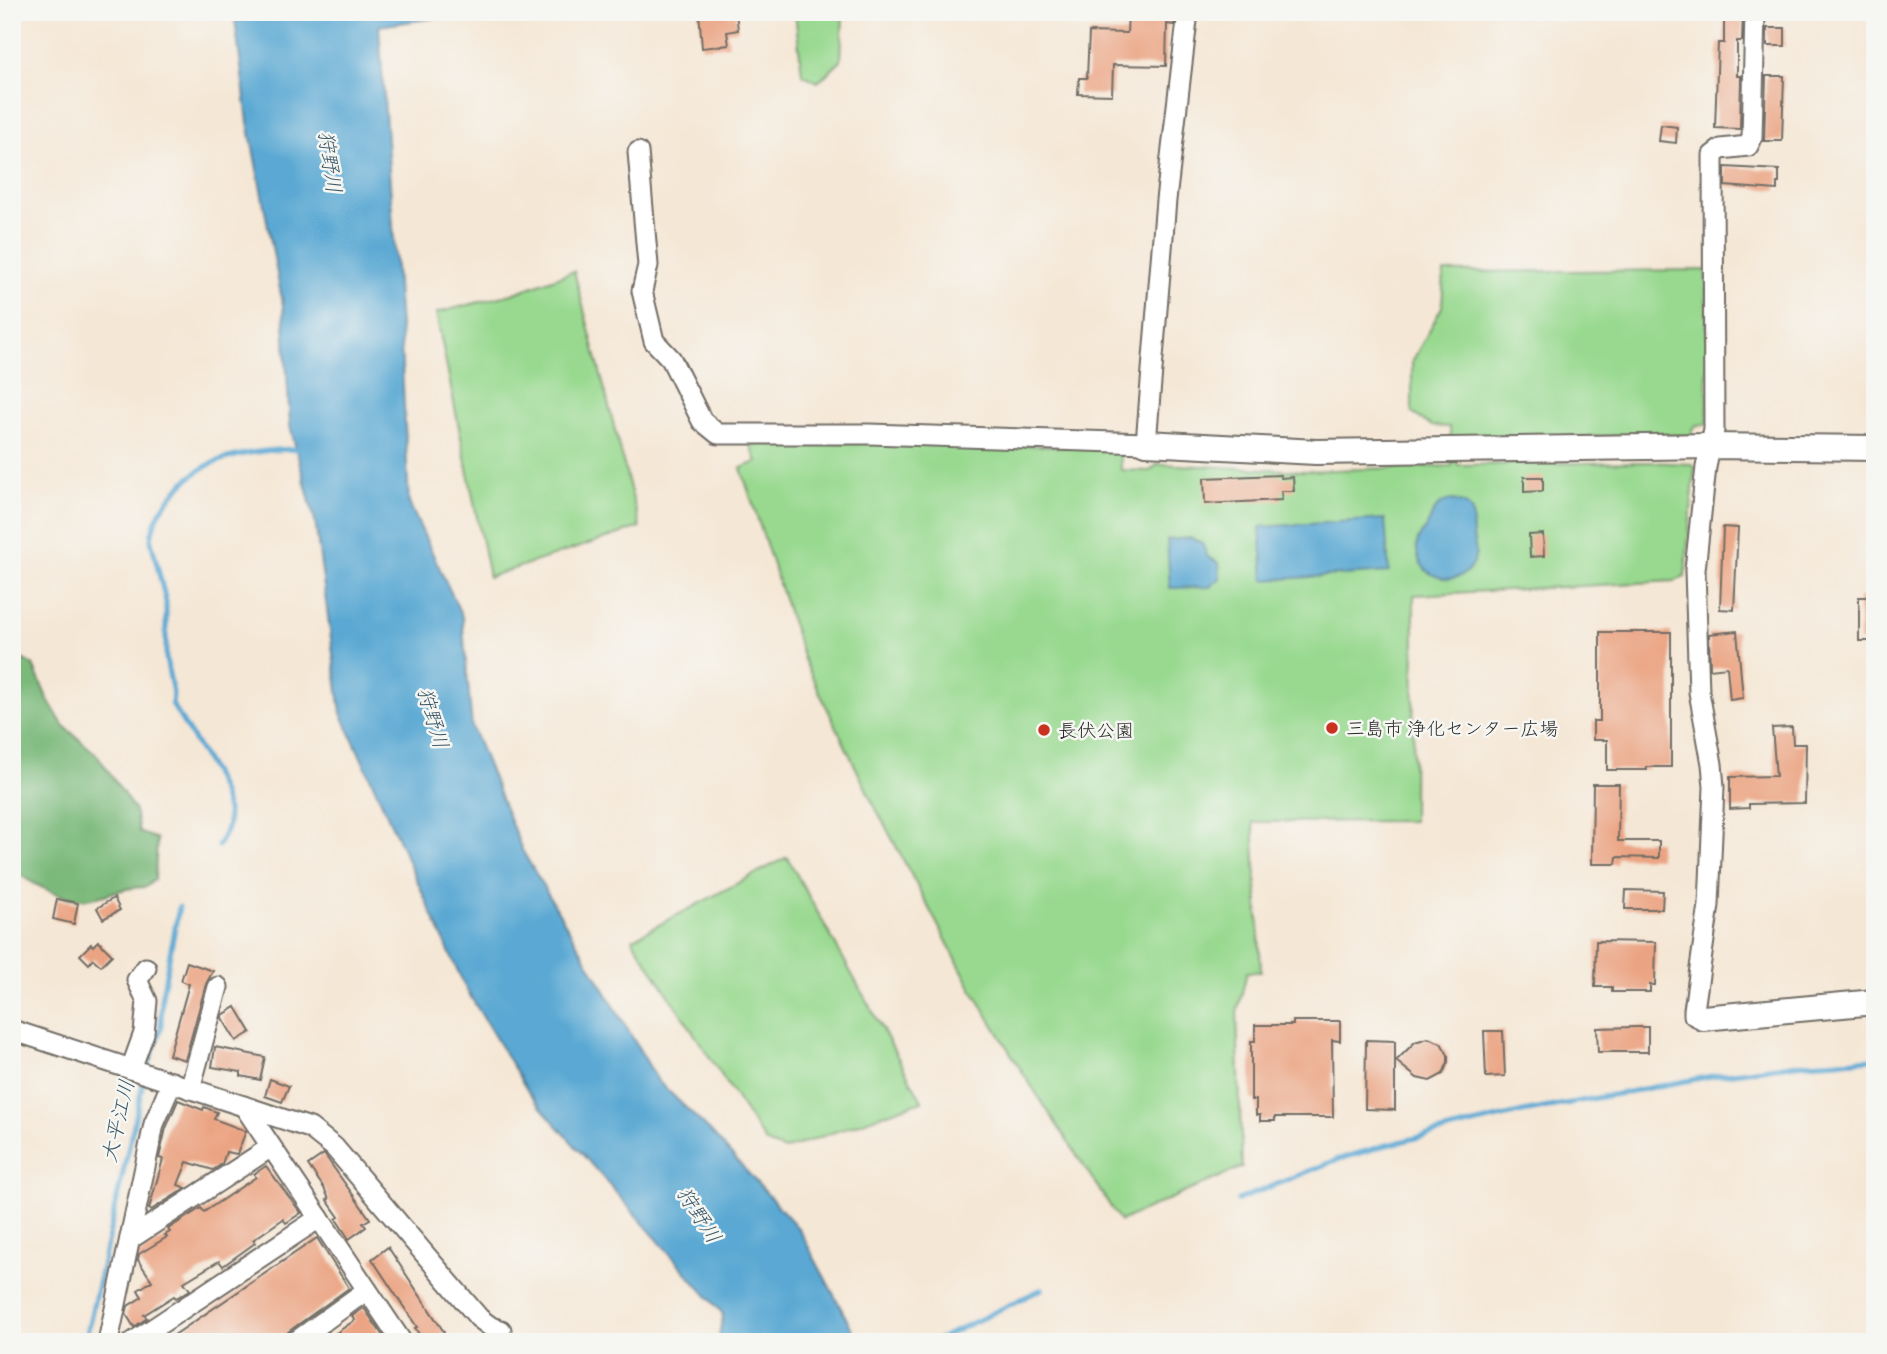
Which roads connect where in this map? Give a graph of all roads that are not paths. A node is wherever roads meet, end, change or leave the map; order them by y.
1 (1188, 12) edge
2 (1755, 12) edge
3 (638, 152) dead end
4 (1146, 443) junction
5 (1711, 446) junction
6 (1875, 448) edge
7 (146, 968) dead end
8 (218, 987) dead end
9 (1875, 1002) edge
10 (1703, 1018) joint
11 (12, 1030) edge
12 (133, 1070) junction
13 (173, 1083) junction
14 (244, 1106) junction
15 (271, 1147) junction
16 (318, 1218) junction
17 (130, 1239) junction
18 (367, 1290) junction
19 (501, 1330) dead end
20 (108, 1342) edge
21 (133, 1342) edge
22 (295, 1342) edge
23 (402, 1342) edge

1 - 4 street
2 - 5 street
3 - 4 street
4 - 5 street
5 - 6 street
5 - 10 street
7 - 12 street
8 - 13 street
9 - 10 street
11 - 12 street
12 - 13 street
13 - 14 street
13 - 17 street
14 - 15 street
14 - 19 street
15 - 16 street
15 - 17 street
16 - 18 street
16 - 21 street
17 - 20 street
18 - 22 street
18 - 23 street

